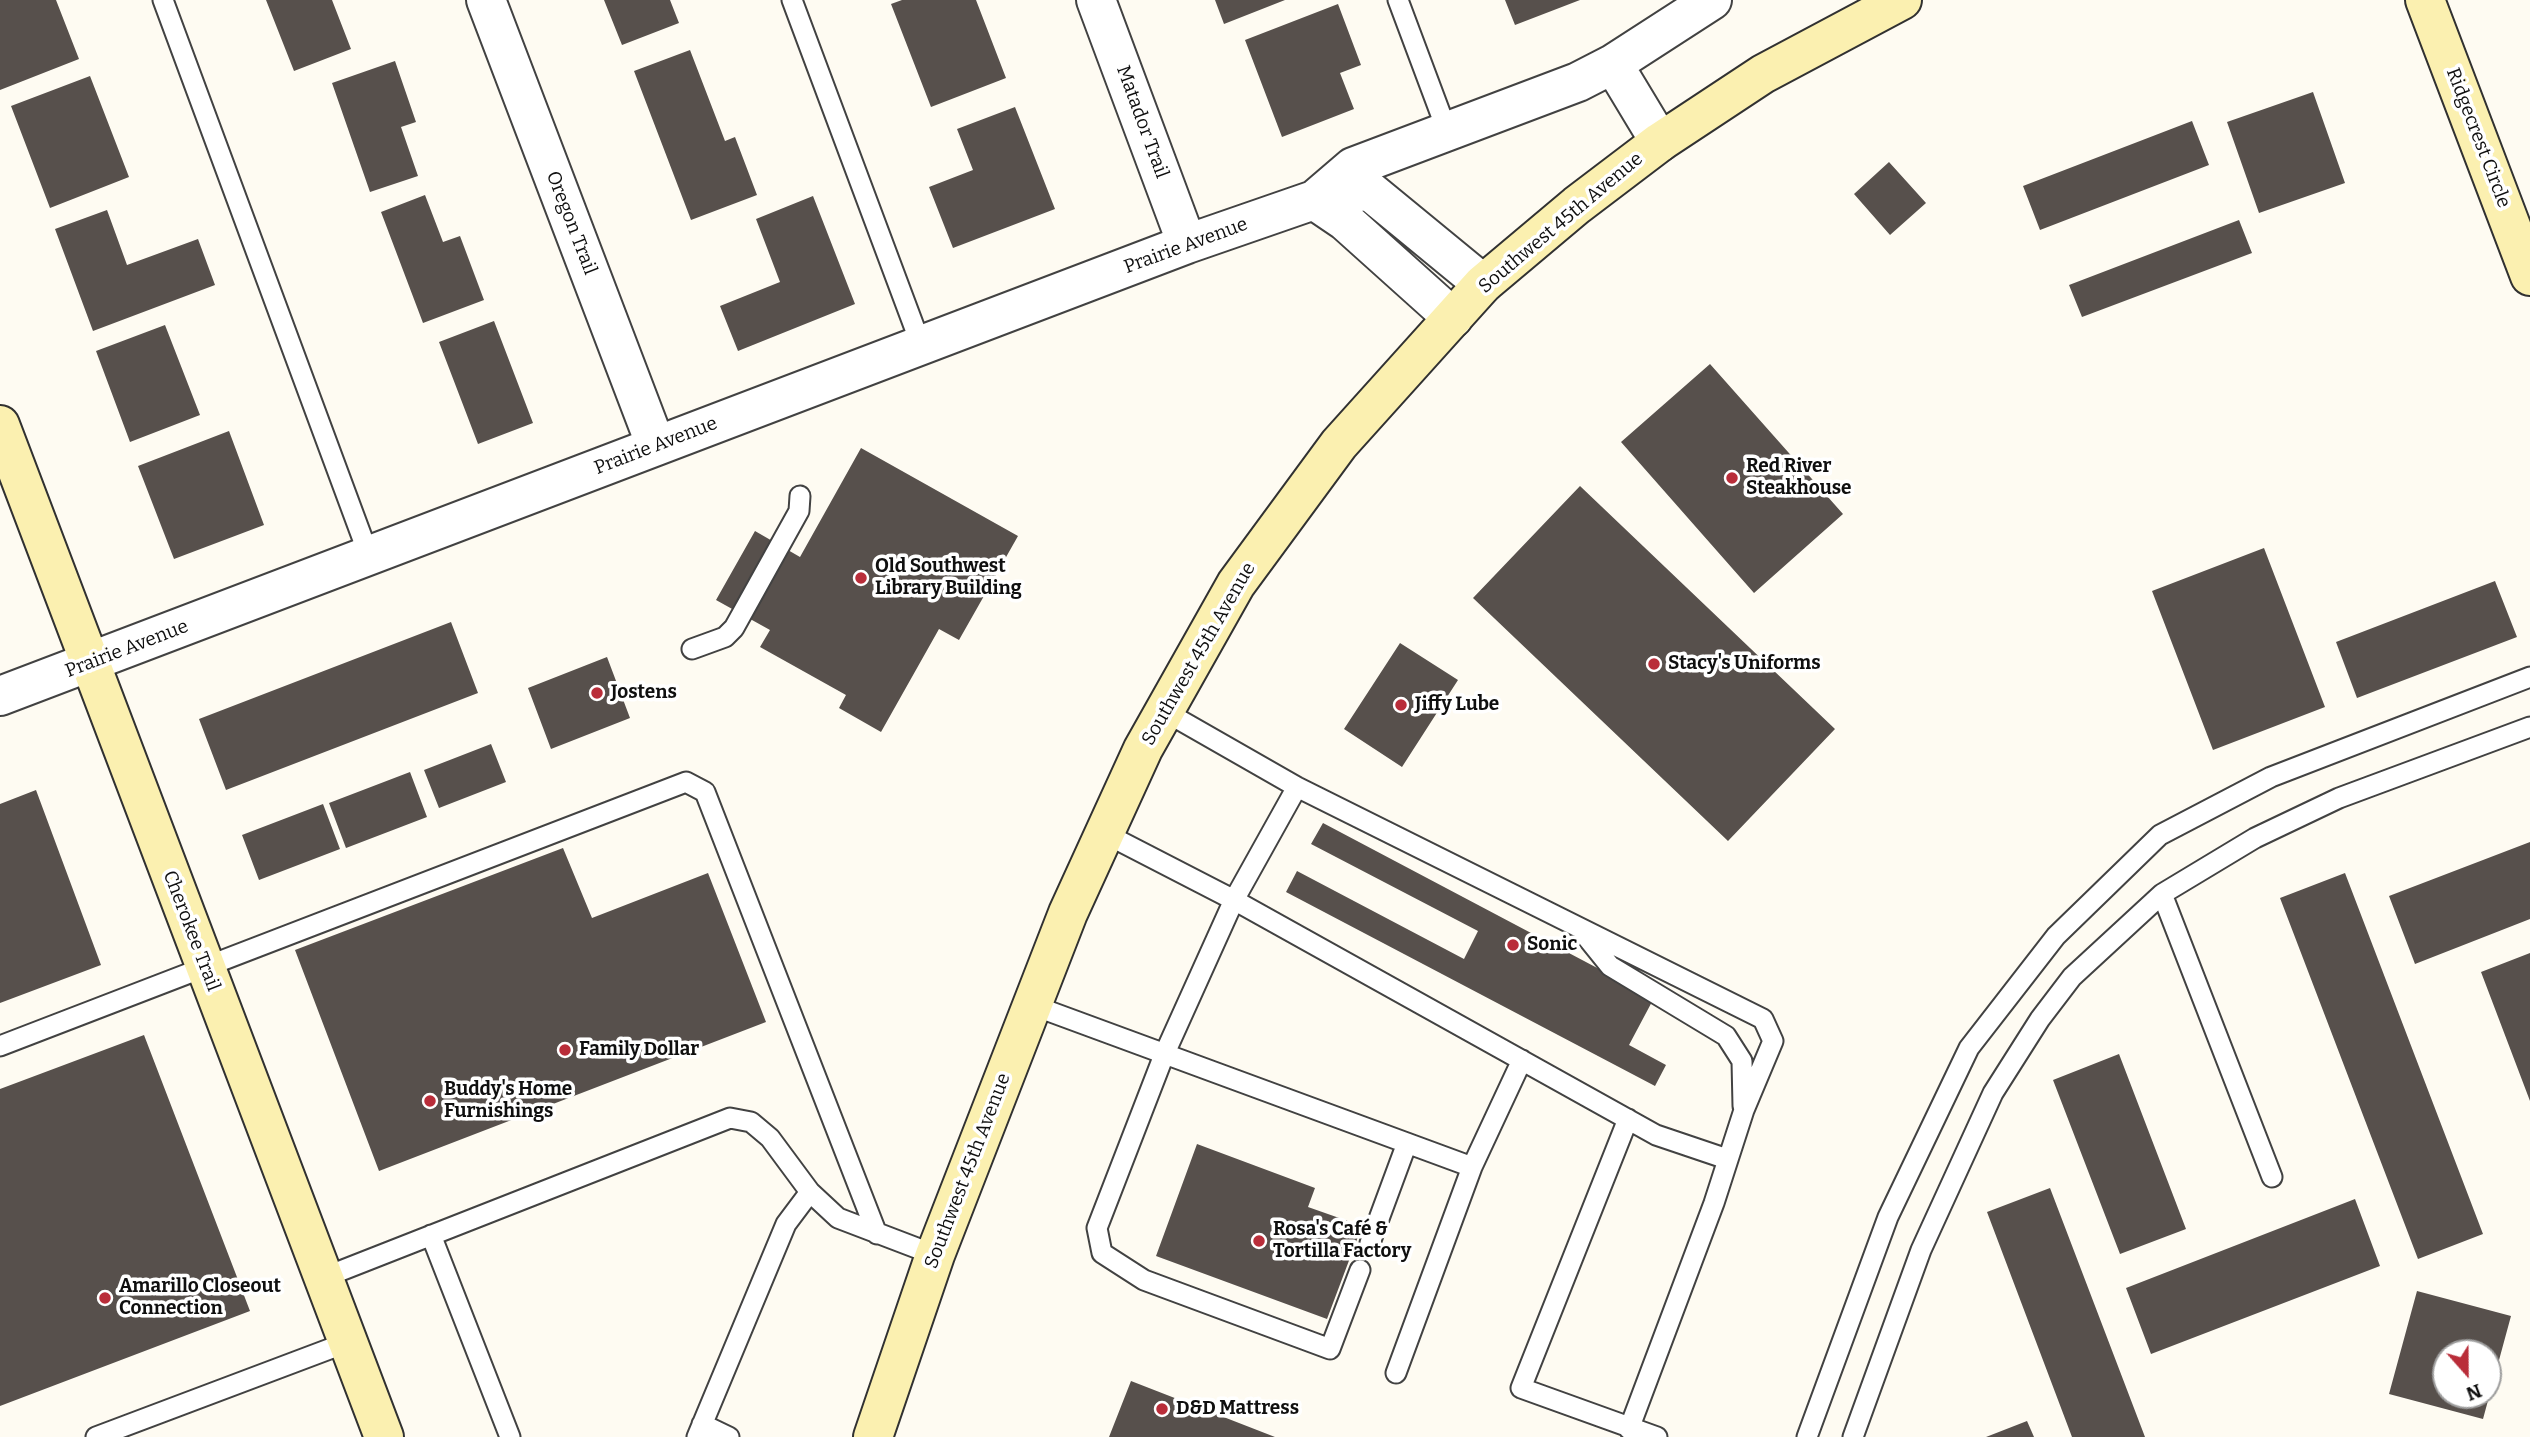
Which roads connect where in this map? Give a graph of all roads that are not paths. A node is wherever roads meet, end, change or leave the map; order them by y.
1 (163, 0) edge
2 (486, 0) edge
3 (792, 0) edge
4 (1096, 0) edge
5 (1398, 0) edge
6 (1902, 0) edge
7 (2426, 0) edge
8 (1704, 2) edge
9 (1613, 64) junction
10 (1447, 131) junction
11 (1660, 142) junction
12 (1314, 200) junction
13 (1187, 244) junction
14 (2530, 276) edge
15 (1483, 284) junction
16 (1453, 318) junction
17 (921, 345) junction
18 (0, 425) edge
19 (656, 446) junction
20 (800, 496) dead end
21 (369, 556) junction
22 (691, 649) dead end
23 (89, 663) junction
24 (2530, 677) edge
25 (0, 696) edge
26 (1164, 711) junction
27 (2530, 727) edge
28 (1297, 787) junction
29 (1104, 833) junction
30 (2162, 894) junction
31 (1234, 900) junction
32 (1580, 929) junction
33 (205, 967) junction
34 (1032, 1004) junction
35 (0, 1046) edge
36 (1164, 1055) junction
37 (1522, 1060) junction
38 (1744, 1110) junction
39 (1628, 1119) junction
40 (1407, 1143) junction
41 (1727, 1159) junction
42 (1472, 1167) junction
43 (2272, 1177) dead end
44 (810, 1192) junction
45 (877, 1234) junction
46 (431, 1236) junction
47 (1370, 1243) dead end
48 (935, 1255) junction
49 (1360, 1270) dead end
50 (325, 1277) junction
51 (348, 1342) junction
52 (1396, 1373) dead end
53 (1629, 1429) junction
54 (700, 1431) edge
55 (96, 1437) edge
56 (384, 1437) edge
57 (510, 1437) edge
58 (729, 1437) edge
59 (873, 1437) edge
60 (1657, 1437) edge
61 (1807, 1437) edge
62 (1853, 1437) edge

1 - 21 lane
2 - 19 street, Oregon Trail
3 - 17 lane
4 - 13 street, Matador Trail
5 - 10 lane
6 - 11 main road, Southwest 45th Avenue
7 - 14 main road, Ridgecrest Circle
8 - 9 street
9 - 10 street
9 - 11 street
10 - 12 street
11 - 15 main road, Southwest 45th Avenue
12 - 13 street, Prairie Avenue
12 - 15 street, Prairie Avenue
12 - 16 street
13 - 17 street, Prairie Avenue
15 - 16 main road, Southwest 45th Avenue
16 - 26 main road, Southwest 45th Avenue
17 - 19 street, Prairie Avenue
18 - 23 main road, Cherokee Trail
19 - 21 street, Prairie Avenue
20 - 22 lane
21 - 23 street, Prairie Avenue
23 - 25 street, Prairie Avenue
23 - 33 main road, Cherokee Trail
24 - 61 lane
26 - 28 lane
26 - 29 main road, Southwest 45th Avenue
27 - 30 lane
28 - 31 lane
28 - 32 lane
29 - 31 lane
29 - 34 main road, Southwest 45th Avenue
30 - 43 lane
30 - 62 lane
31 - 36 lane
31 - 37 lane
32 - 38 lane
32 - 38 lane
33 - 35 lane
33 - 45 lane
33 - 50 main road, Cherokee Trail
34 - 36 lane
34 - 48 main road, Southwest 45th Avenue
36 - 40 lane
36 - 49 lane
37 - 39 lane
37 - 42 lane
38 - 41 lane
39 - 41 lane
39 - 53 lane
40 - 42 lane
40 - 47 lane
41 - 53 lane
42 - 52 lane
44 - 45 lane
44 - 46 lane
44 - 54 lane
45 - 48 lane
46 - 50 lane
46 - 57 lane
48 - 59 main road, Southwest 45th Avenue
50 - 51 main road, Cherokee Trail
51 - 55 lane
51 - 56 main road, Cherokee Trail
53 - 60 lane
54 - 58 lane

